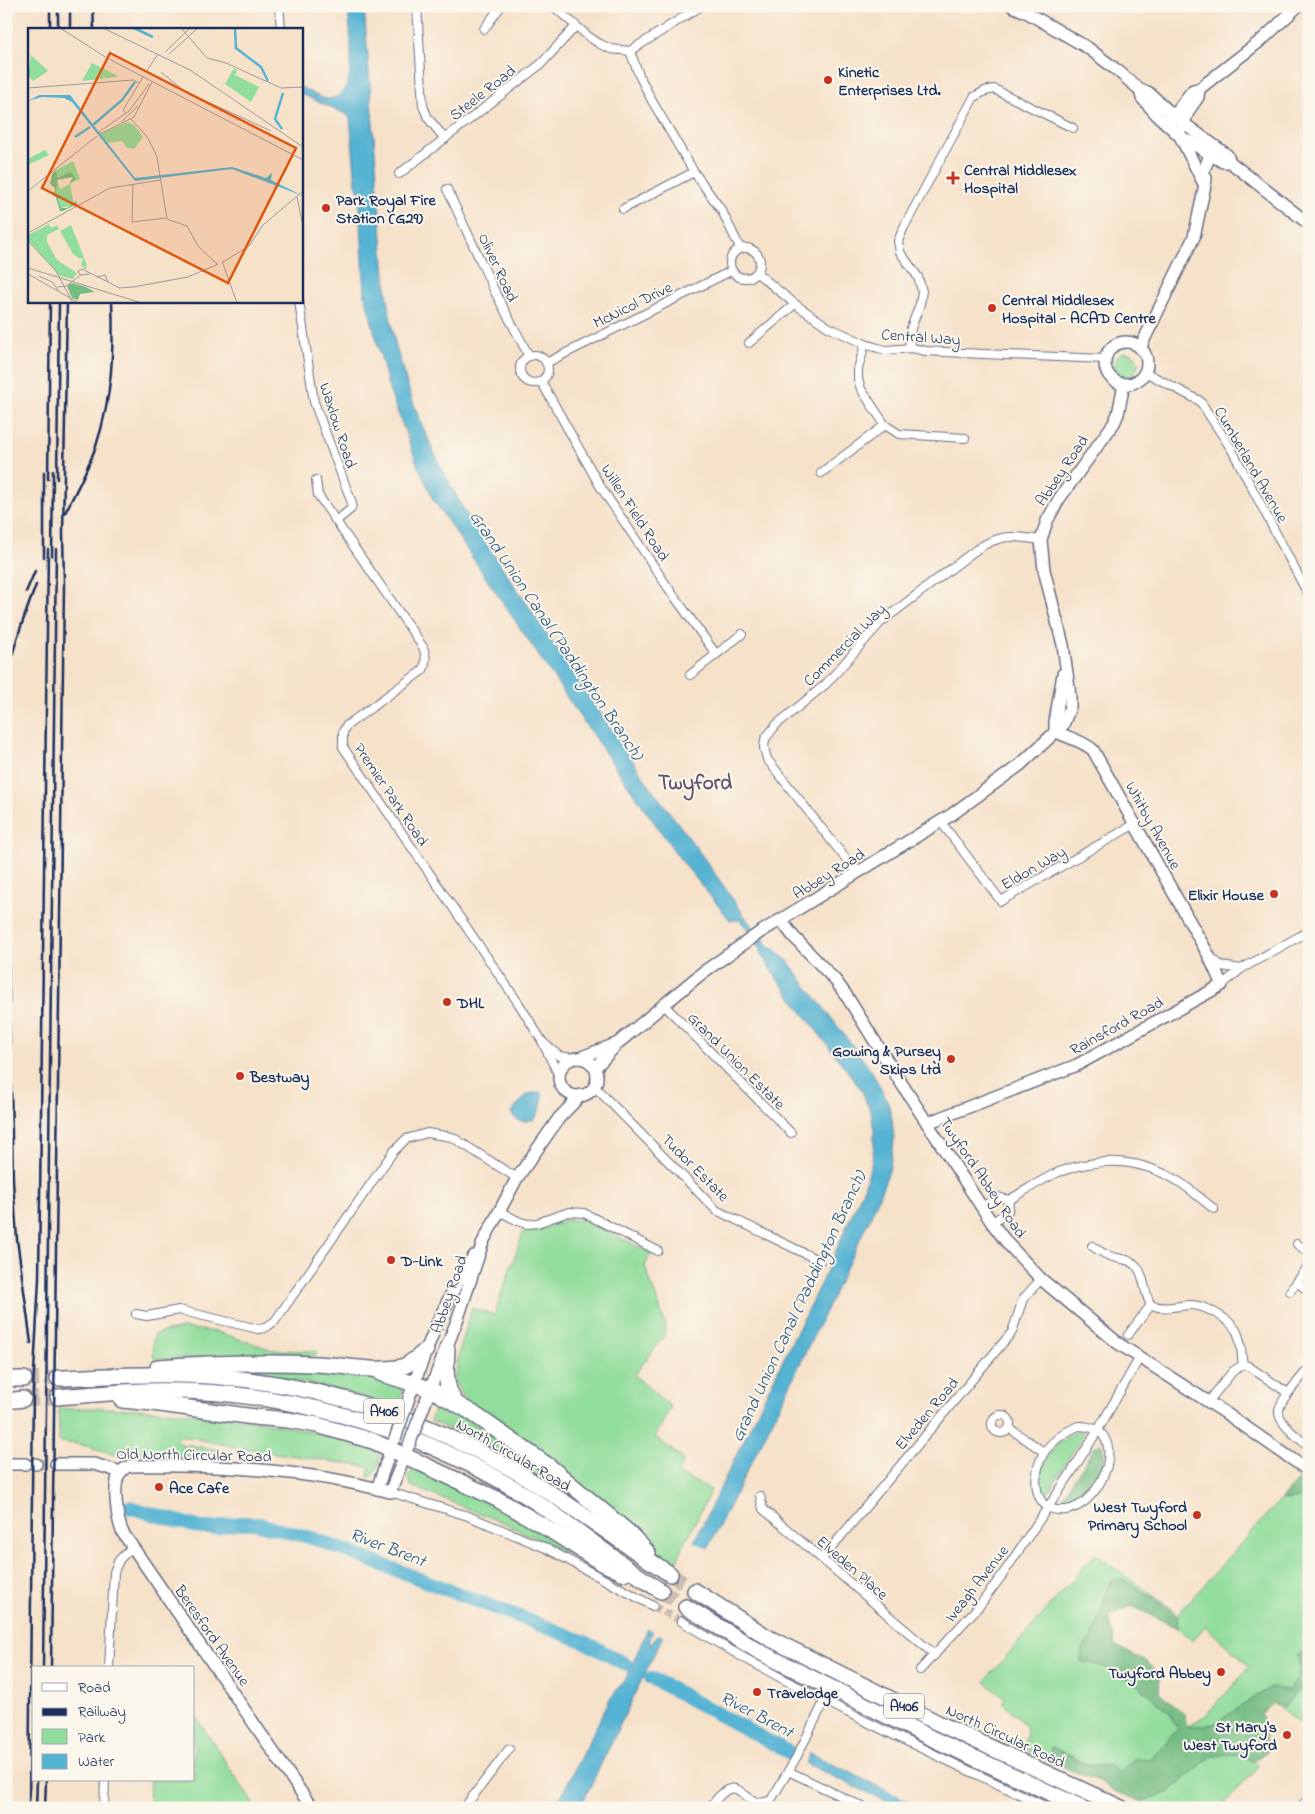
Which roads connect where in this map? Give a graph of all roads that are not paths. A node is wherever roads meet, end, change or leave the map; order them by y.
1 (279, 6) edge
2 (417, 6) edge
3 (502, 6) edge
4 (553, 6) edge
5 (702, 6) edge
6 (1012, 6) edge
7 (1298, 6) edge
8 (576, 26) junction
9 (280, 28) edge
10 (484, 29) dead end
11 (630, 51) junction
12 (1176, 122) junction
13 (1073, 128) dead end
14 (1180, 136) junction
15 (445, 139) junction
16 (1216, 153) junction
17 (694, 172) junction
18 (400, 174) dead end
19 (1205, 182) junction
20 (446, 189) dead end
21 (623, 209) dead end
22 (1309, 224) edge
23 (740, 248) junction
24 (731, 271) junction
25 (757, 273) junction
26 (299, 302) edge
27 (795, 304) junction
28 (749, 343) dead end
29 (865, 344) junction
30 (908, 348) junction
31 (1140, 348) junction
32 (529, 356) junction
33 (1105, 359) junction
34 (546, 364) junction
35 (1145, 372) junction
36 (541, 381) junction
37 (1124, 384) junction
38 (885, 425) junction
39 (965, 438) dead end
40 (821, 473) dead end
41 (316, 480) dead end
42 (336, 521) junction
43 (1041, 540) junction
44 (1309, 596) edge
45 (742, 634) dead end
46 (716, 654) junction
47 (690, 675) dead end
48 (1055, 731) junction
49 (941, 822) junction
50 (1135, 824) junction
51 (857, 873) junction
52 (781, 920) junction
53 (1309, 931) edge
54 (1208, 954) junction
55 (1241, 969) junction
56 (1222, 985) junction
57 (664, 1005) junction
58 (542, 1041) junction
59 (618, 1043) junction
60 (576, 1058) junction
61 (595, 1068) junction
62 (561, 1081) junction
63 (594, 1086) junction
64 (581, 1095) junction
65 (559, 1118) junction
66 (927, 1123) junction
67 (791, 1133) dead end
68 (517, 1178) junction
69 (1009, 1200) junction
70 (982, 1207) junction
71 (1214, 1209) dead end
72 (499, 1211) junction
73 (992, 1223) junction
74 (483, 1242) junction
75 (1297, 1244) dead end
76 (1092, 1246) dead end
77 (658, 1251) dead end
78 (1309, 1253) edge
79 (820, 1261) dead end
80 (1309, 1265) edge
81 (1041, 1279) junction
82 (1297, 1282) junction
83 (1290, 1291) dead end
84 (1309, 1292) edge
85 (1151, 1305) junction
86 (136, 1314) dead end
87 (1128, 1335) dead end
88 (447, 1349) junction
89 (426, 1350) junction
90 (1140, 1358) junction
91 (1243, 1365) junction
92 (1309, 1368) edge
93 (364, 1370) junction
94 (1302, 1378) junction
95 (1309, 1383) edge
96 (413, 1388) junction
97 (428, 1394) junction
98 (1288, 1394) junction
99 (455, 1402) junction
100 (1209, 1402) junction
101 (1009, 1428) dead end
102 (1098, 1430) junction
103 (1309, 1446) edge
104 (400, 1447) junction
105 (1044, 1452) junction
106 (12, 1464) dead end
107 (32, 1464) tunnel mouth
108 (56, 1464) tunnel mouth
109 (1309, 1471) edge
110 (121, 1472) junction
111 (376, 1489) junction
112 (390, 1492) junction
113 (760, 1496) dead end
114 (1049, 1508) junction
115 (132, 1547) junction
116 (822, 1558) junction
117 (695, 1591) tunnel mouth
118 (653, 1606) tunnel mouth
119 (684, 1614) joint
120 (935, 1655) junction
121 (109, 1666) edge
122 (920, 1670) dead end
123 (825, 1700) junction
124 (509, 1749) dead end
125 (788, 1771) junction
126 (105, 1782) edge
127 (1309, 1798) edge
128 (104, 1808) edge
129 (312, 1808) edge
130 (464, 1808) edge
131 (710, 1808) edge
132 (865, 1808) edge
133 (1049, 1808) edge
134 (1083, 1808) edge
135 (1121, 1808) edge
136 (1300, 1808) edge

1 - 9 street
2 - 15 street
3 - 10 street
4 - 8 street
5 - 11 street
6 - 12 street
7 - 12 street
8 - 11 street
8 - 15 street, Steele Road
11 - 17 street
12 - 14 street
12 - 16 street
13 - 30 street
14 - 16 street
14 - 19 street
15 - 18 street, Steele Road
16 - 19 street
16 - 22 street
17 - 21 street
17 - 23 street
19 - 31 street
20 - 32 street, Oliver Road
23 - 24 street
23 - 25 street
24 - 25 street
24 - 34 street, McNicol Drive
25 - 27 street, Central Way
26 - 42 street, Waxlow Road
27 - 28 street
27 - 29 street, Central Way
29 - 30 street, Central Way
29 - 38 street
30 - 33 street, Central Way
31 - 33 street
31 - 35 street
32 - 34 street
32 - 36 street
33 - 37 street
34 - 36 street
35 - 37 street
35 - 44 street, Cumberland Avenue
36 - 46 street, Willen Field Road
37 - 43 street, Abbey Road
38 - 39 street
38 - 40 street
41 - 42 street, Premier Park Road
42 - 58 street, Premier Park Road
43 - 48 street, Abbey Road
43 - 51 street, Commercial Way
45 - 46 street
46 - 47 street
48 - 49 street, Abbey Road
48 - 50 street, Whitby Avenue
49 - 50 street, Eldon Way
49 - 51 street, Abbey Road
50 - 54 street, Whitby Avenue
51 - 52 street, Abbey Road
52 - 57 street, Abbey Road
52 - 66 street, Twyford Abbey Road
53 - 55 street, Rainsford Road
54 - 55 street, Whitby Avenue
54 - 56 street, Whitby Avenue
55 - 56 street, Rainsford Road
56 - 66 street, Rainsford Road
57 - 59 street, Abbey Road
57 - 67 street, Grand Union Estate
58 - 60 street, Premier Park Road
58 - 62 street, Premier Park Road
59 - 60 street, Abbey Road
59 - 61 street, Abbey Road
60 - 61 street
60 - 62 street
61 - 63 street
62 - 64 street
62 - 65 street, Abbey Road
63 - 64 street
63 - 79 street, Tudor Estate
64 - 65 street, Abbey Road
65 - 68 street, Abbey Road
66 - 70 street, Twyford Abbey Road
68 - 72 street, Abbey Road
68 - 86 street
69 - 70 street
69 - 71 street
69 - 73 street
70 - 73 street, Twyford Abbey Road
72 - 74 street, Abbey Road
72 - 77 street
73 - 81 street, Twyford Abbey Road
74 - 88 street, Abbey Road
74 - 89 street, Abbey Road
75 - 78 street
76 - 85 street
80 - 82 street
81 - 90 street, Twyford Abbey Road
81 - 116 street, Elveden Road
82 - 83 street
82 - 84 street
85 - 87 street
85 - 91 street
88 - 97 street, Abbey Road
88 - 99 highway
89 - 93 highway
89 - 96 street, Abbey Road
90 - 100 street, Twyford Abbey Road
90 - 102 street, Iveagh Avenue
91 - 98 street
91 - 100 street
92 - 94 street
93 - 96 highway
93 - 99 highway, North Circular Road / A406
94 - 95 street
94 - 98 street
96 - 97 highway
96 - 104 street, Abbey Road, bridge
97 - 99 highway
97 - 104 street, Abbey Road, bridge
98 - 103 street
100 - 109 street, Twyford Abbey Road
101 - 105 street
102 - 105 street
102 - 114 street, Iveagh Avenue
102 - 114 street
104 - 104 highway, North Circular Road / A406
104 - 111 street, Abbey Road
104 - 112 street, Abbey Road
105 - 114 street
106 - 107 street
108 - 110 street, Old North Circular Road
110 - 111 street, Old North Circular Road
110 - 115 street, Beresford Avenue
111 - 112 street, Old North Circular Road
112 - 118 street
113 - 116 street, Elveden Place
114 - 120 street, Iveagh Avenue
115 - 121 street
115 - 129 street, Beresford Avenue
116 - 120 street, Elveden Place
117 - 135 highway, North Circular Road / A406
119 - 123 street
119 - 134 highway, North Circular Road / A406
120 - 122 street, Iveagh Avenue
123 - 125 street
123 - 133 street
124 - 130 street
125 - 131 street
125 - 132 street
126 - 128 street
127 - 136 street

